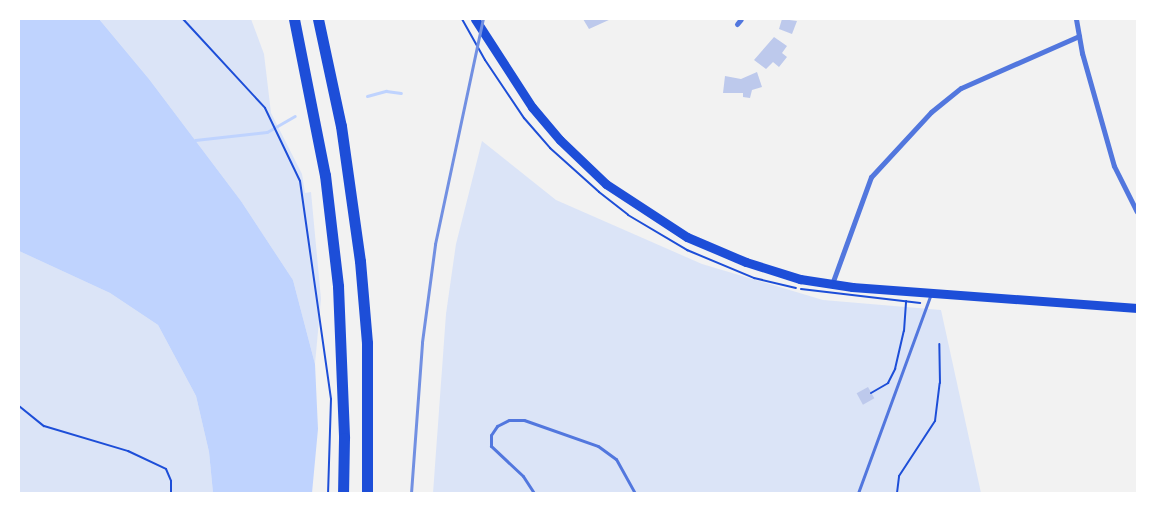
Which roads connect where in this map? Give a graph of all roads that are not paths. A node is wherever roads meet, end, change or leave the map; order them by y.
1 (294, 19) edge
2 (318, 19) edge
3 (476, 19) edge
4 (742, 19) edge
5 (1076, 19) edge
6 (737, 24) dead end
7 (1079, 36) junction
8 (1137, 212) edge
9 (832, 284) junction
10 (931, 294) junction
11 (1137, 308) edge
12 (343, 493) edge
13 (367, 493) edge
14 (534, 493) edge
15 (635, 493) edge
16 (858, 493) edge

1 - 12 highway
2 - 13 highway
3 - 9 main road
4 - 6 street
5 - 7 street
7 - 8 street
7 - 9 street
9 - 10 main road
10 - 11 main road
10 - 16 lane
14 - 15 lane

